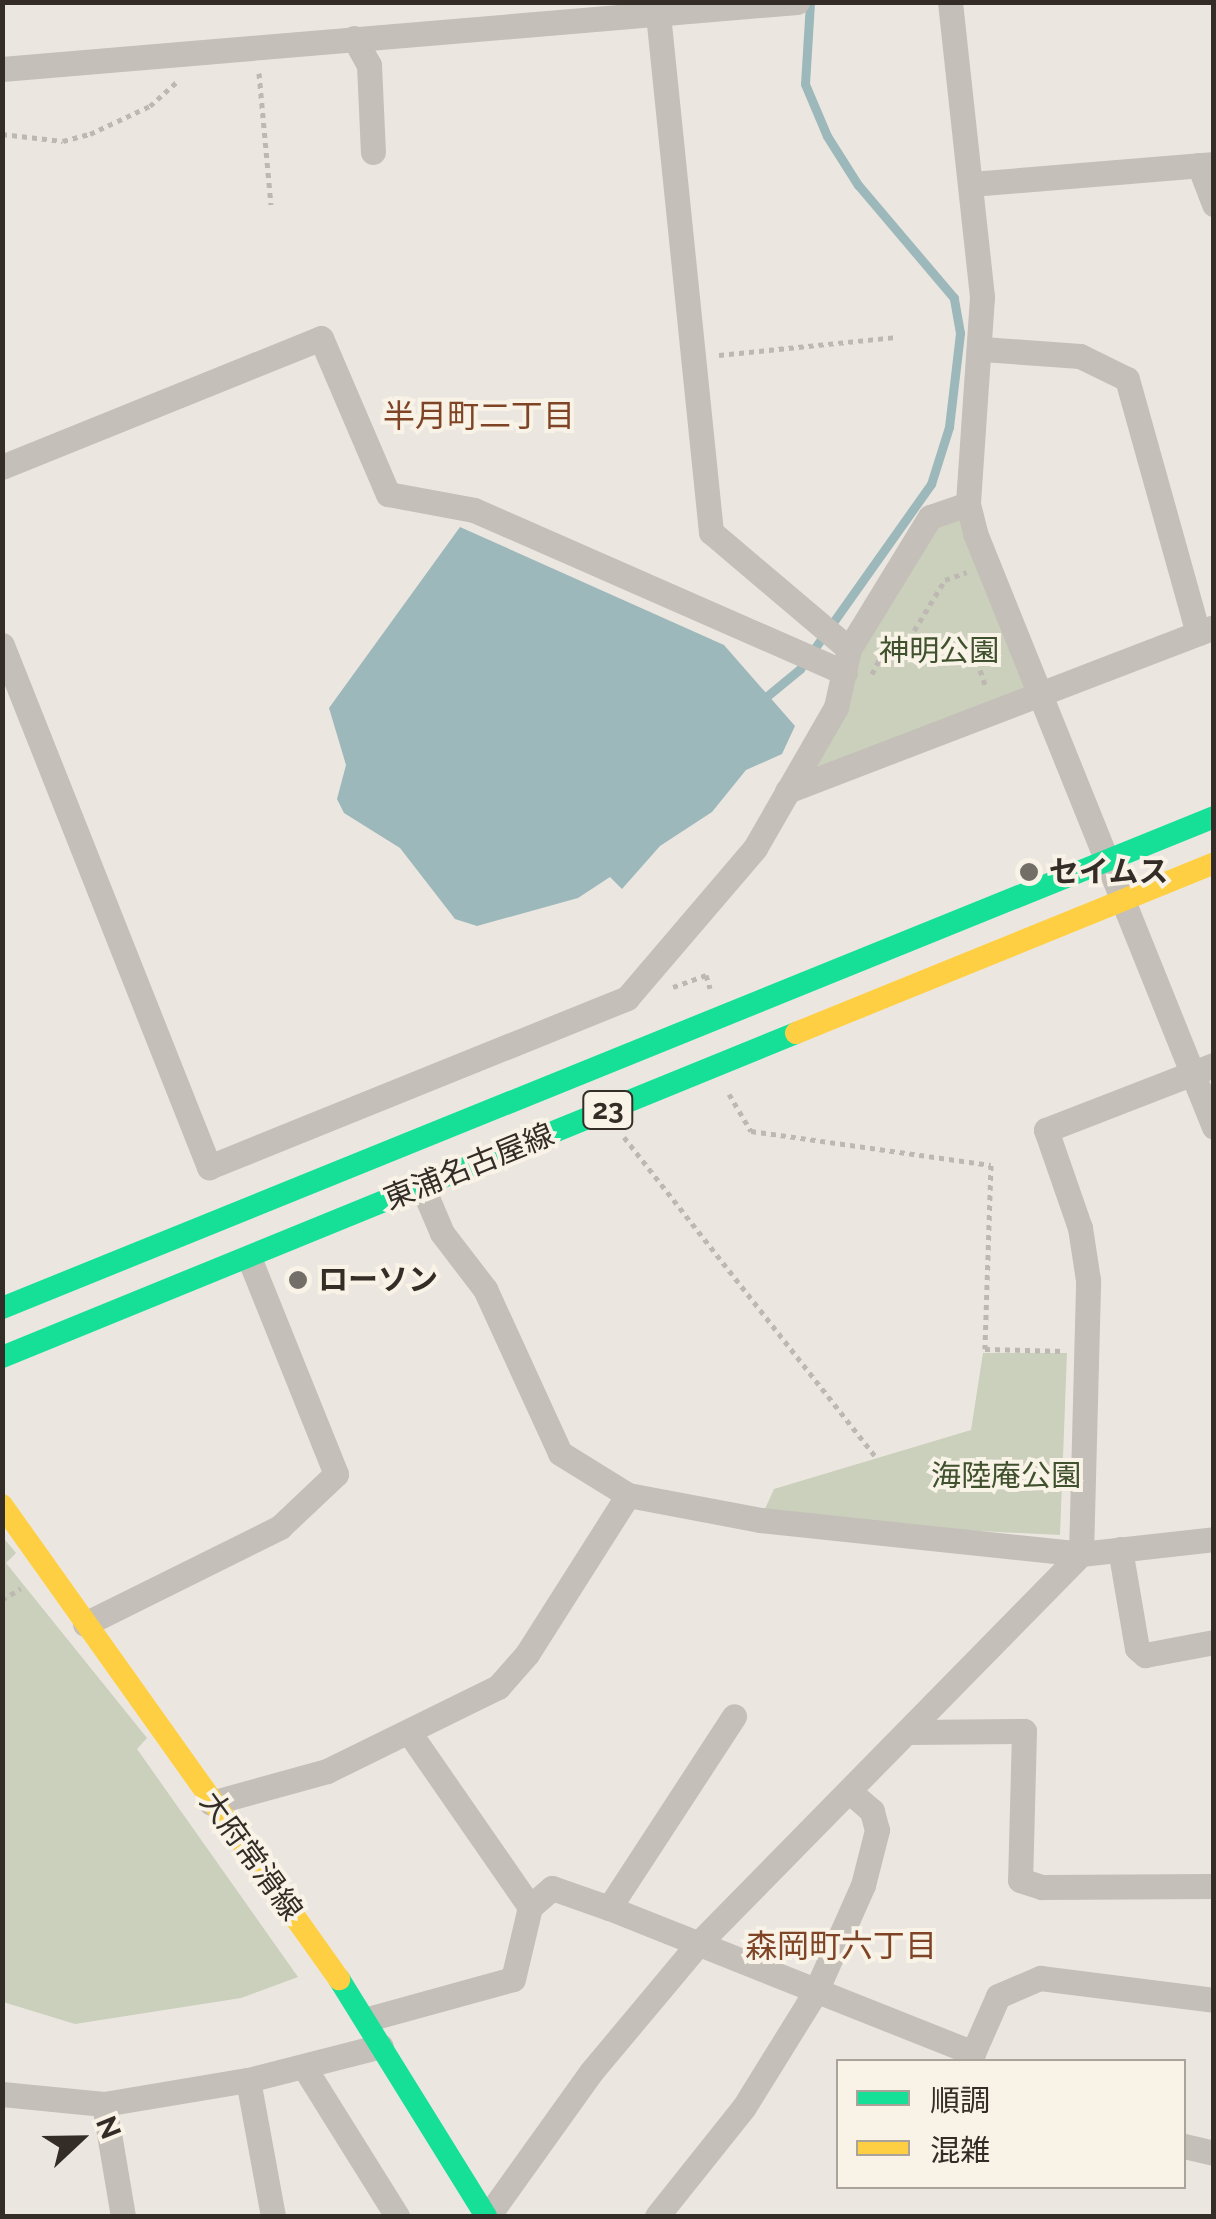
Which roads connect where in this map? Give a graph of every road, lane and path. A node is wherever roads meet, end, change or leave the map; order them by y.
1 (797, 2) edge
2 (950, 2) edge
3 (658, 14) junction
4 (354, 38) junction
5 (255, 47) junction
6 (196, 51) junction
7 (2, 69) edge
8 (2, 134) edge
9 (374, 152) dead end
10 (1206, 164) edge
11 (971, 184) junction
12 (271, 204) dead end
13 (1214, 204) edge
14 (896, 337) dead end
15 (982, 348) junction
16 (692, 350) junction
17 (2, 467) edge
18 (968, 504) junction
19 (984, 566) junction
20 (1206, 630) edge
21 (909, 639) junction
22 (2, 645) edge
23 (854, 668) junction
24 (1039, 698) junction
25 (996, 714) junction
26 (786, 791) junction
27 (1214, 817) edge
28 (1102, 862) junction
29 (1214, 862) edge
30 (1119, 900) junction
31 (637, 987) junction
32 (712, 991) dead end
33 (716, 1066) junction
34 (1202, 1069) edge
35 (610, 1109) junction
36 (1214, 1127) edge
37 (422, 1186) junction
38 (248, 1258) junction
39 (2, 1308) edge
40 (1087, 1352) junction
41 (2, 1357) edge
42 (875, 1456) dead end
43 (628, 1495) junction
44 (2, 1504) edge
45 (1214, 1539) edge
46 (1120, 1550) junction
47 (1082, 1554) junction
48 (85, 1624) junction
49 (1214, 1642) edge
50 (734, 1716) dead end
51 (911, 1732) junction
52 (411, 1735) junction
53 (849, 1791) junction
54 (211, 1803) junction
55 (1214, 1886) edge
56 (530, 1907) junction
57 (609, 1908) junction
58 (698, 1944) junction
59 (816, 1990) junction
60 (1214, 2000) edge
61 (368, 2018) junction
62 (381, 2046) junction
63 (972, 2058) edge
64 (304, 2067) junction
65 (248, 2080) junction
66 (2, 2094) edge
67 (104, 2104) junction
68 (1186, 2147) edge
69 (1214, 2154) edge
70 (122, 2216) edge
71 (273, 2216) edge
72 (397, 2216) edge
73 (487, 2216) edge
74 (657, 2216) edge

1 - 3 street
2 - 11 street
3 - 4 street
3 - 16 street
4 - 5 street
4 - 9 street
5 - 6 street
5 - 12 path
6 - 7 street
6 - 8 path
10 - 11 street
10 - 13 street
11 - 15 street
14 - 16 path
15 - 18 street
15 - 20 street
16 - 23 street
17 - 23 street
18 - 19 street
18 - 23 street
19 - 21 path
19 - 24 street
20 - 24 street
21 - 23 path
21 - 25 path
22 - 31 street
23 - 26 street
24 - 25 street
24 - 28 street
25 - 26 street
26 - 31 street
27 - 28 main road, 東浦名古屋線 / 23
28 - 30 street
28 - 39 main road, 東浦名古屋線 / 23
29 - 30 main road, 東浦名古屋線 / 23
30 - 33 main road, 東浦名古屋線 / 23
30 - 34 street
31 - 32 path
33 - 35 main road, 東浦名古屋線 / 23
33 - 40 path
34 - 36 street
34 - 40 street
35 - 37 main road, 東浦名古屋線 / 23
35 - 42 path
37 - 38 main road, 東浦名古屋線 / 23
37 - 43 street
38 - 41 main road, 東浦名古屋線 / 23
38 - 48 street
40 - 47 street
43 - 47 street
43 - 52 street
44 - 48 main road, 大府常滑線
45 - 46 street
46 - 47 street
46 - 49 street
47 - 51 street
48 - 54 main road, 大府常滑線
50 - 57 street
51 - 53 street
51 - 55 street
52 - 54 street
52 - 56 street
53 - 58 street
53 - 59 street
54 - 61 main road, 大府常滑線
56 - 57 street
56 - 61 street
57 - 58 street
58 - 59 street
58 - 73 street
59 - 63 street
59 - 74 street
60 - 63 street
61 - 62 main road, 大府常滑線
62 - 64 street
62 - 73 main road, 大府常滑線
64 - 65 street
64 - 72 street
65 - 67 street
65 - 71 street
66 - 67 street
67 - 70 street
68 - 69 street

